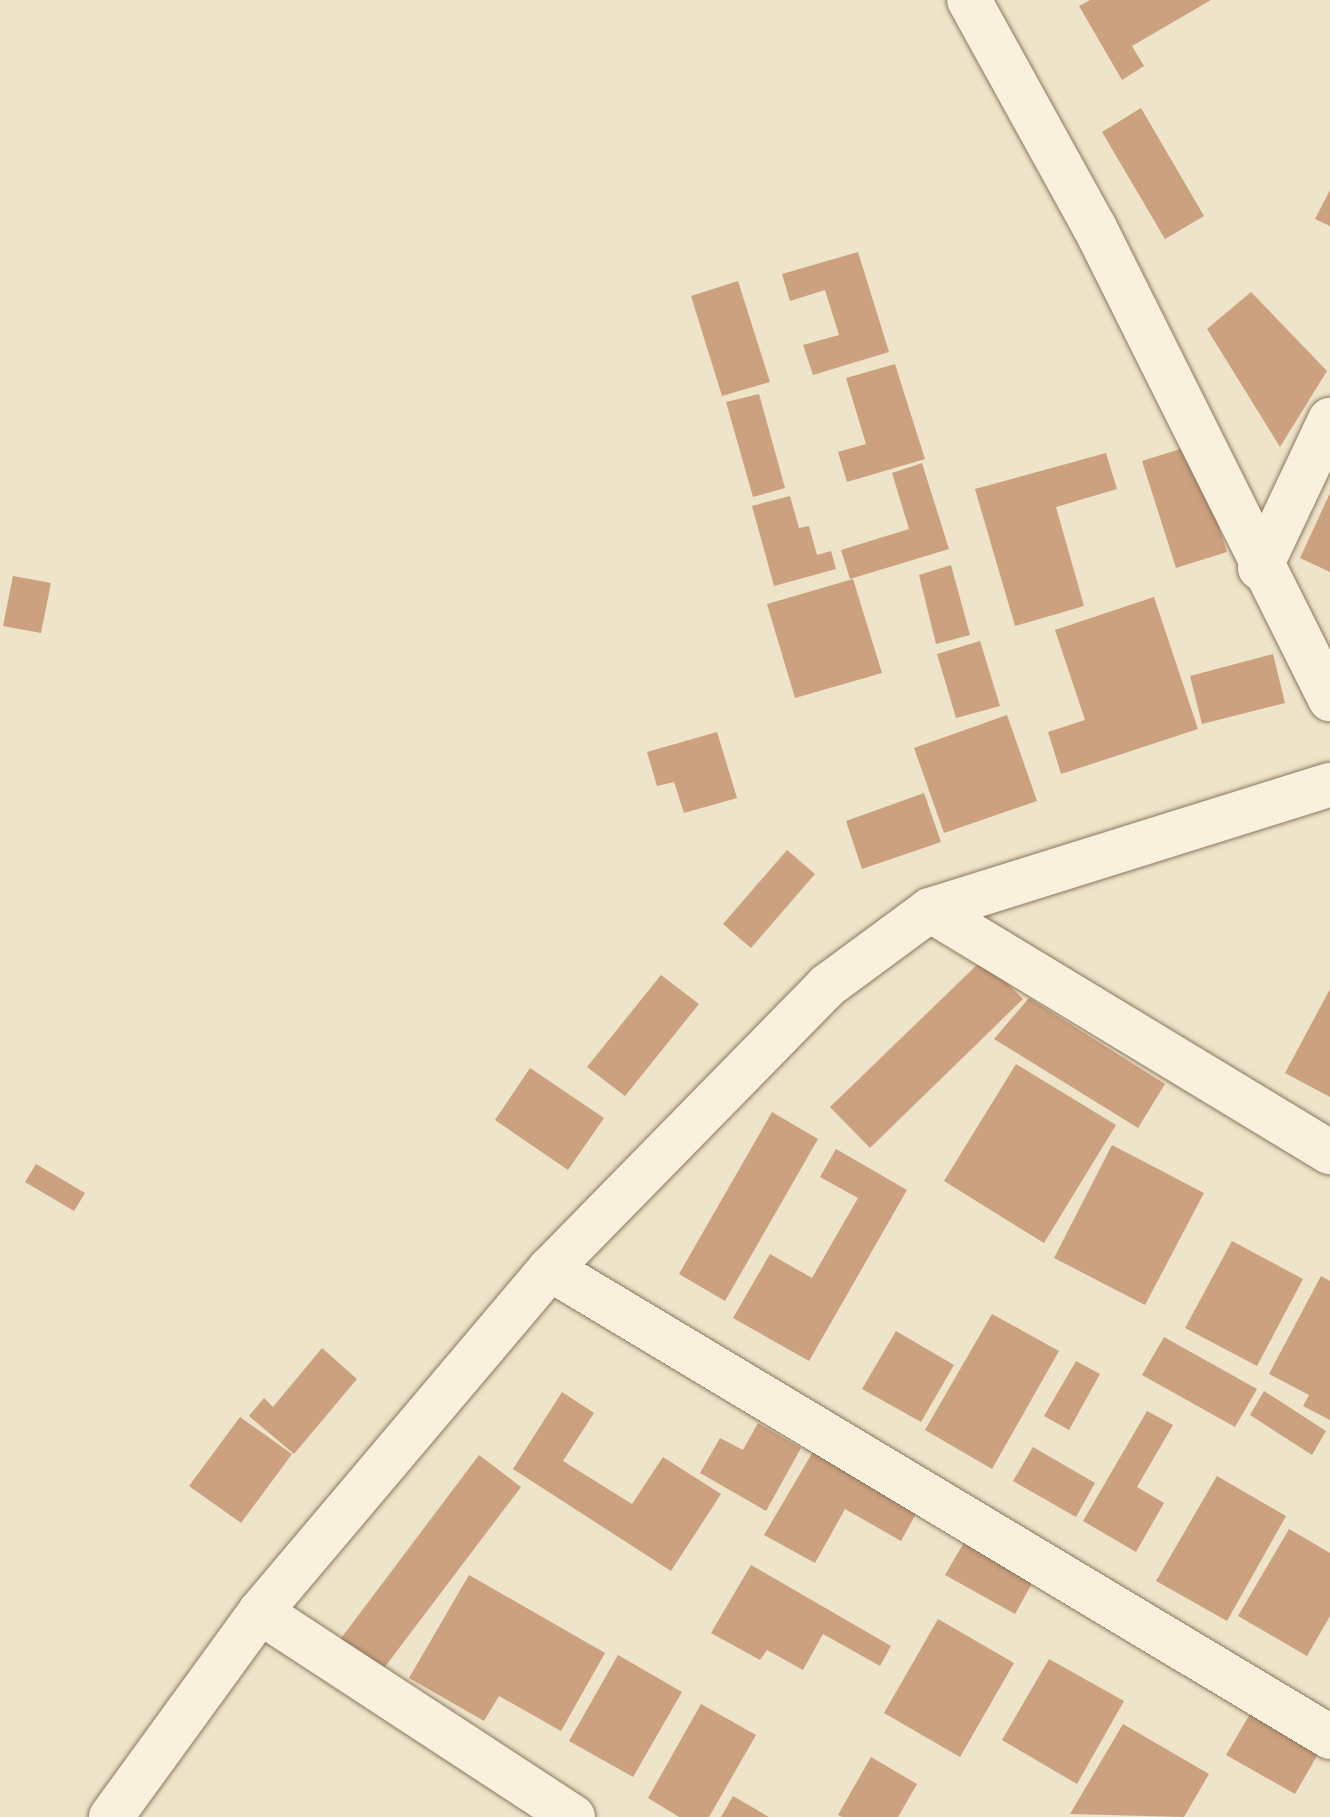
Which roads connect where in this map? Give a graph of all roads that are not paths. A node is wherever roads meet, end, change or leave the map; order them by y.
1 (969, 0) edge
2 (1330, 420) edge
3 (1260, 568) junction
4 (1330, 699) edge
5 (1330, 785) edge
6 (930, 910) junction
7 (1330, 1152) edge
8 (550, 1269) junction
9 (260, 1612) junction
10 (1330, 1737) edge
11 (111, 1817) edge
12 (573, 1817) edge

1 - 3 street
2 - 3 street
3 - 4 street
5 - 6 street
6 - 7 street
6 - 8 street
8 - 9 street
8 - 10 street
9 - 11 street
9 - 12 street

